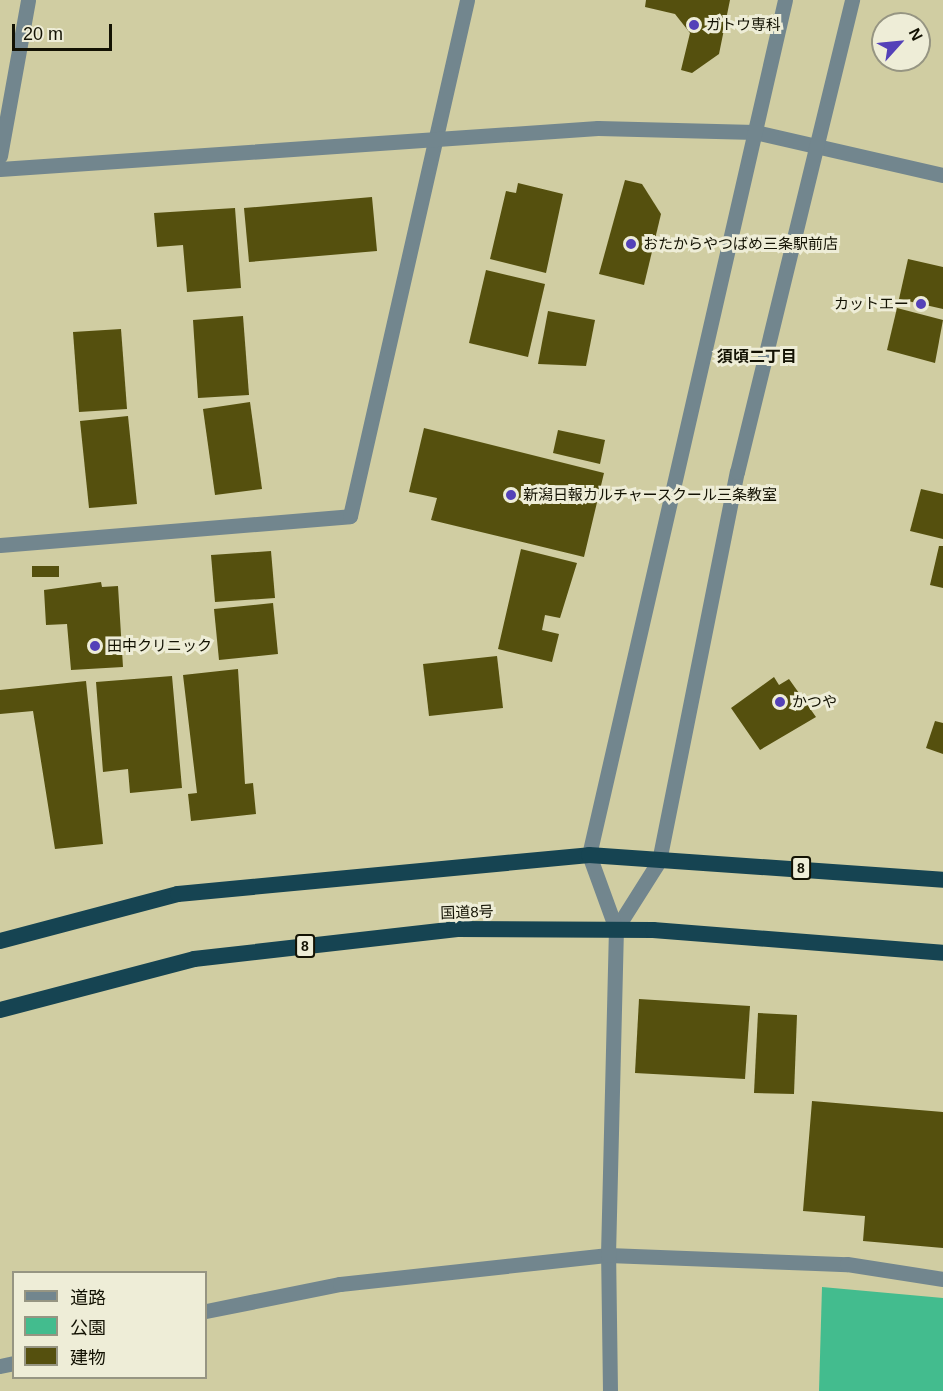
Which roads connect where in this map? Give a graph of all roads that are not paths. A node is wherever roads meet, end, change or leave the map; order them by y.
1 (28, 0) edge
2 (467, 0) edge
3 (785, 0) edge
4 (852, 0) edge
5 (755, 132) junction
6 (433, 138) junction
7 (819, 143) junction
8 (0, 156) edge
9 (0, 169) edge
10 (943, 175) edge
11 (0, 545) edge
12 (589, 855) junction
13 (659, 861) junction
14 (943, 880) edge
15 (616, 929) junction
16 (0, 941) edge
17 (943, 953) edge
18 (0, 1010) edge
19 (608, 1255) junction
20 (943, 1279) edge
21 (207, 1311) edge
22 (610, 1391) edge

1 - 8 street
2 - 6 street
3 - 5 street
4 - 7 street
5 - 6 street
5 - 7 street
5 - 12 street
6 - 9 street
6 - 11 street
7 - 10 street
7 - 13 street
12 - 13 highway, 8
12 - 15 street
12 - 16 highway, 8
13 - 14 highway, 8
13 - 15 street
15 - 17 highway, 国道8号 / 8
15 - 18 highway, 国道8号 / 8
15 - 19 street
19 - 20 street
19 - 21 street
19 - 22 street

